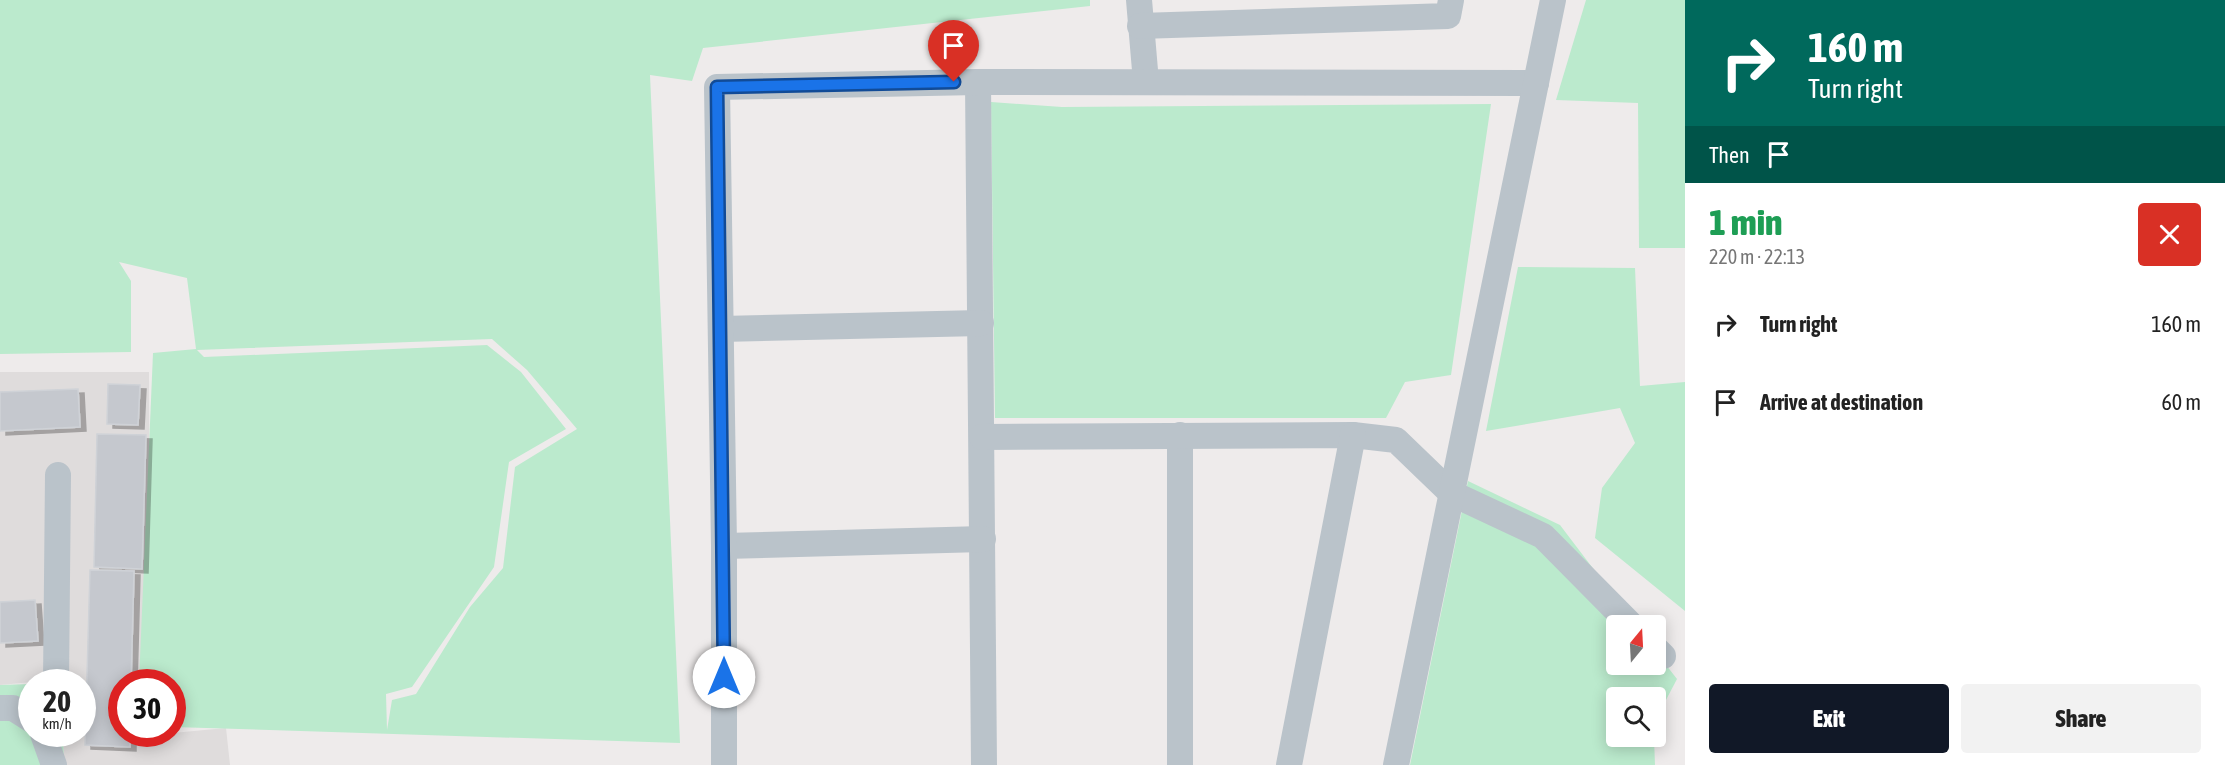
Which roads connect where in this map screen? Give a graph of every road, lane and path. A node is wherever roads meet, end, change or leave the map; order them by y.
1 (1139, 0) edge
2 (1451, 0) edge
3 (1553, 0) edge
4 (1140, 26) junction
5 (978, 82) junction
6 (1146, 82) junction
7 (1536, 83) junction
8 (981, 323) junction
9 (721, 329) junction
10 (1180, 435) junction
11 (1353, 435) junction
12 (982, 437) junction
13 (58, 475) dead end
14 (1451, 493) junction
15 (983, 539) junction
16 (724, 546) junction
17 (1621, 615) edge
18 (56, 669) edge
19 (0, 708) edge
20 (18, 711) edge
21 (48, 747) edge
22 (54, 765) edge
23 (724, 765) edge
24 (984, 765) edge
25 (1180, 765) edge
26 (1289, 765) edge
27 (1396, 765) edge

1 - 4 street
2 - 4 street
3 - 7 street
4 - 6 street
5 - 6 street
5 - 8 street
5 - 9 street
6 - 7 street
7 - 14 street
8 - 9 street
8 - 12 street
9 - 16 street
10 - 11 street
10 - 12 street
10 - 25 street
11 - 14 street
11 - 26 street
12 - 15 street
13 - 18 street
14 - 17 street
14 - 27 street
15 - 16 street
15 - 24 street
16 - 23 street
19 - 20 street
21 - 22 street

